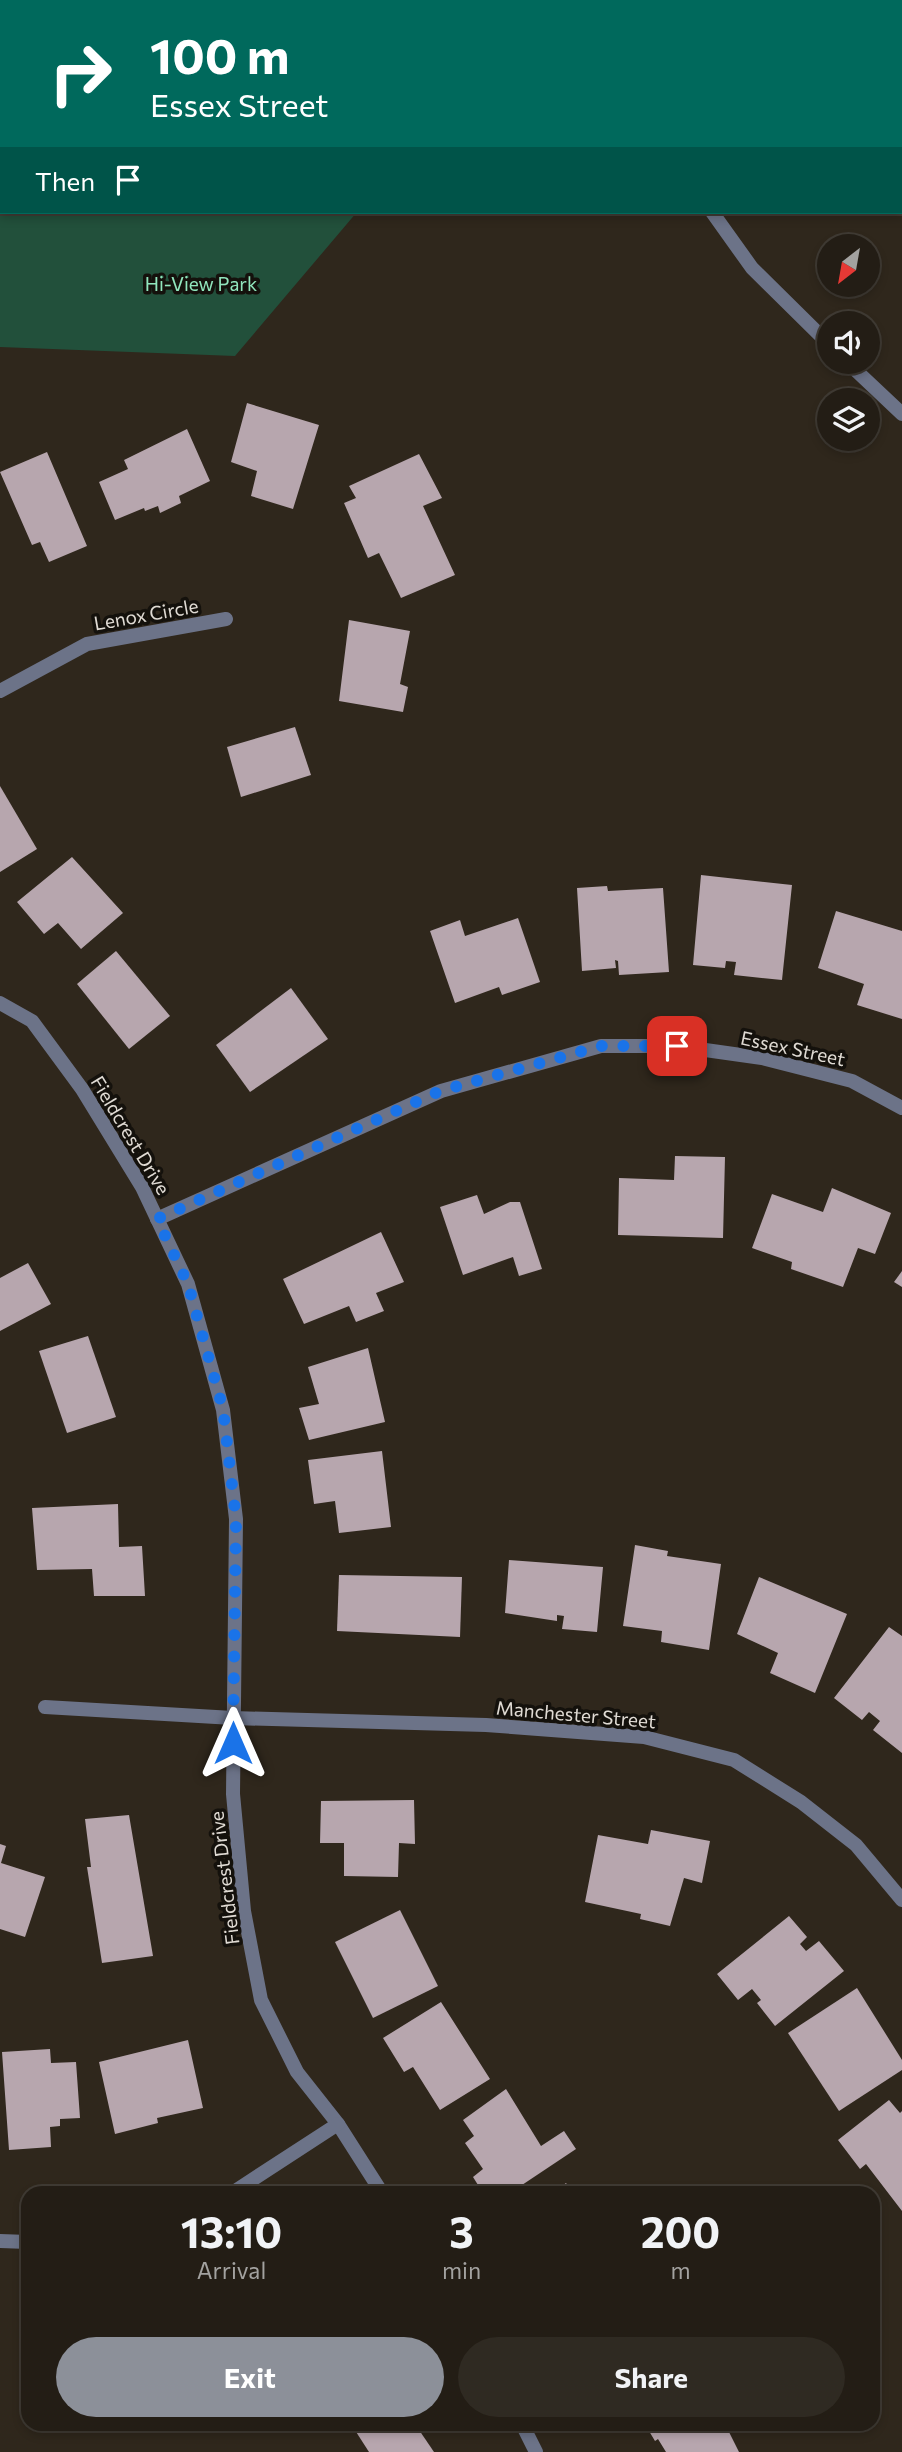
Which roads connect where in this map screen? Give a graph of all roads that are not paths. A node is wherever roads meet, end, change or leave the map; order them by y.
1 (713, 214) edge
2 (817, 332) edge
3 (860, 374) edge
4 (902, 414) edge
5 (226, 619) dead end
6 (0, 691) edge
7 (0, 1003) edge
8 (902, 1108) edge
9 (157, 1219) junction
10 (45, 1707) dead end
11 (233, 1718) junction
12 (902, 1900) edge
13 (338, 2124) junction
14 (243, 2186) edge
15 (378, 2186) edge
16 (0, 2241) edge
17 (21, 2242) edge
18 (526, 2431) edge
19 (536, 2452) edge

1 - 2 street
3 - 4 street
5 - 6 street, Lenox Circle
7 - 9 street, Fieldcrest Drive
8 - 9 street, Essex Street
9 - 11 street, Fieldcrest Drive
10 - 11 street, Manchester Street
11 - 12 street, Manchester Street
11 - 13 street, Fieldcrest Drive
13 - 14 street
13 - 15 street, Fieldcrest Drive
16 - 17 street
18 - 19 street

